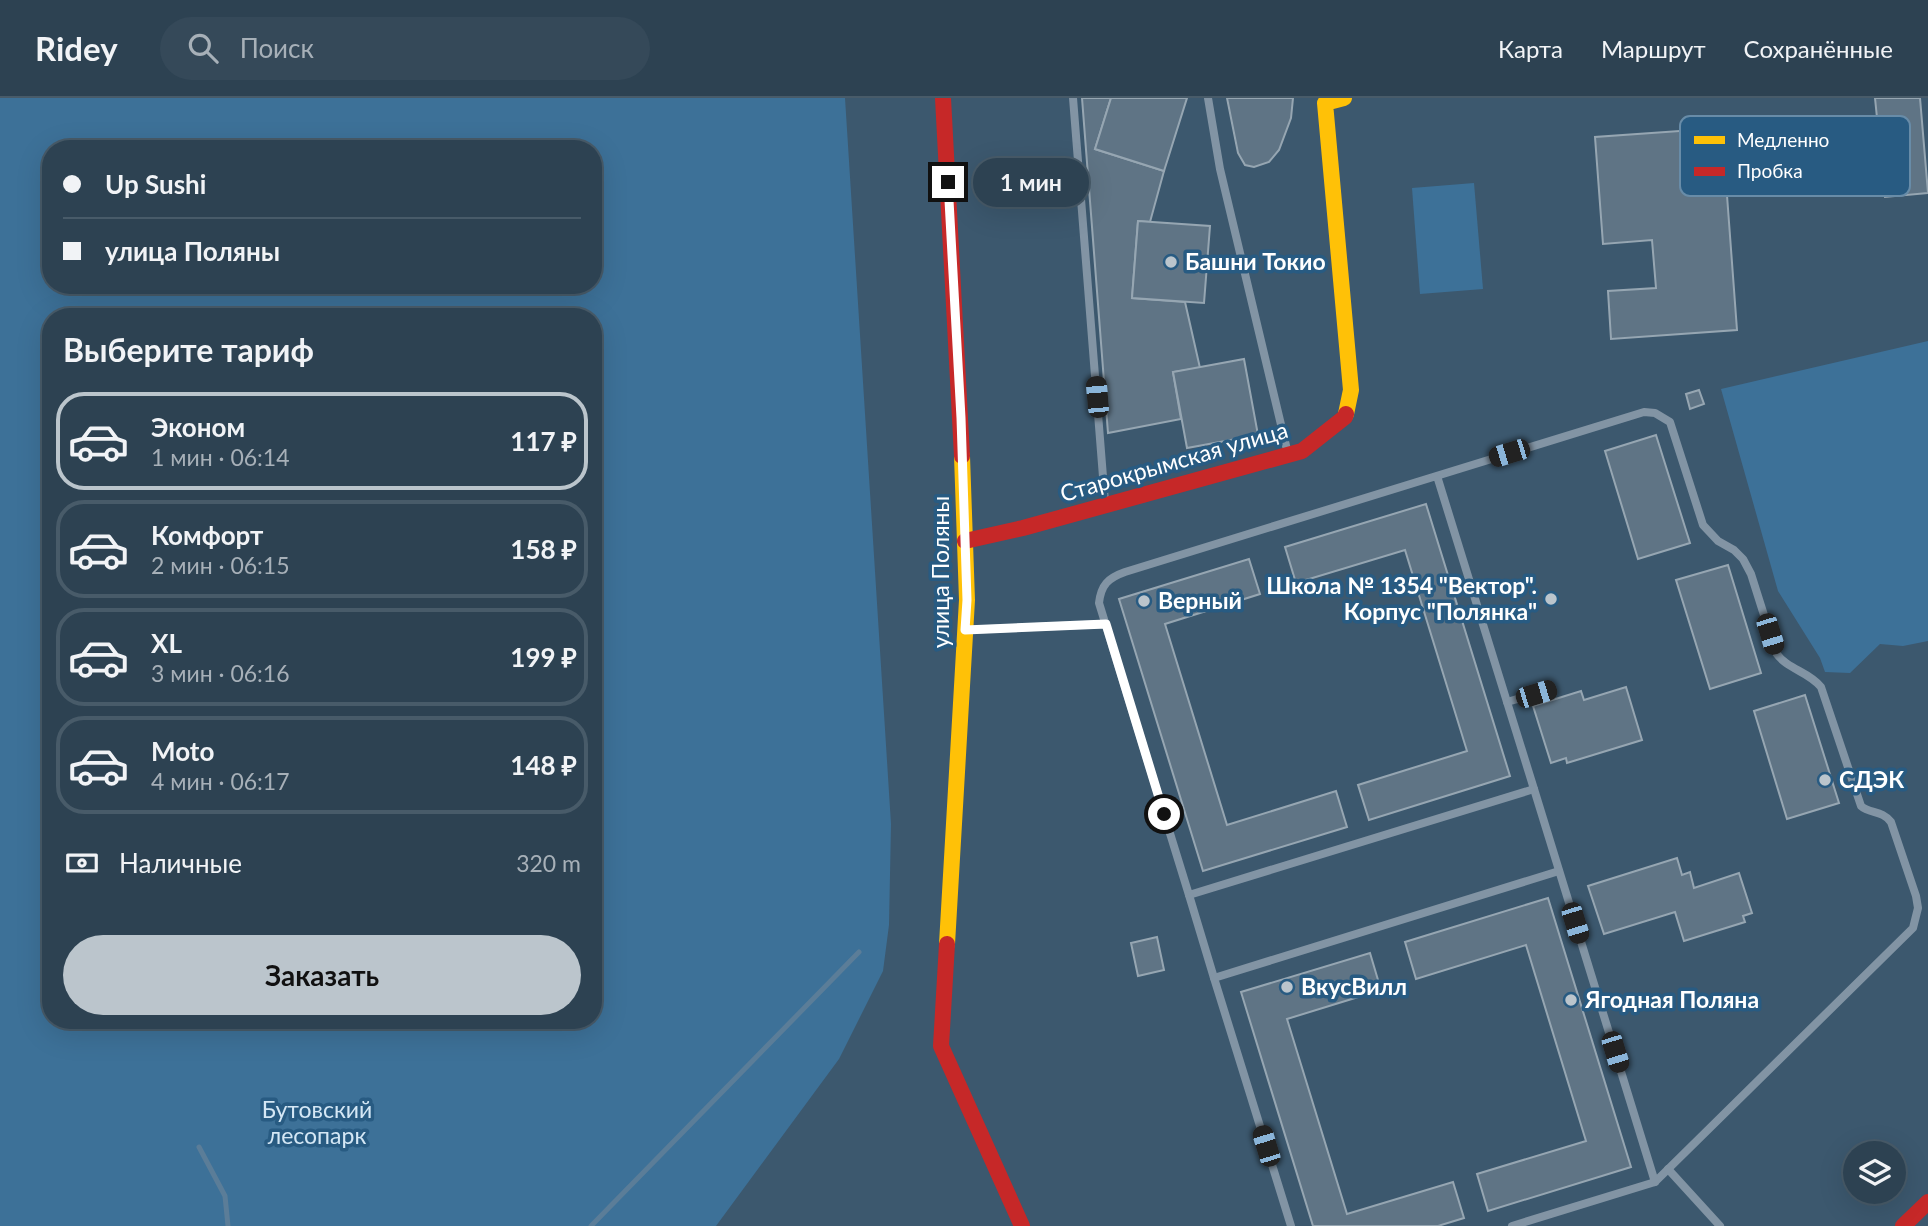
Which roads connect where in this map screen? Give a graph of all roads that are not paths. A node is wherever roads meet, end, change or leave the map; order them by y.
1 (943, 98) edge
2 (1073, 98) edge
3 (1208, 98) edge
4 (1344, 98) edge
5 (1324, 100) edge
6 (1288, 454) junction
7 (1437, 476) junction
8 (1105, 505) junction
9 (965, 541) junction
10 (1106, 624) junction
11 (965, 630) junction
12 (1552, 689) dead end
13 (1507, 702) junction
14 (1534, 789) junction
15 (1559, 871) junction
16 (1189, 895) junction
17 (1214, 978) junction
18 (1668, 1169) junction
19 (1655, 1182) junction
20 (1928, 1202) edge
21 (1022, 1226) edge
22 (1291, 1226) edge
23 (1512, 1226) edge
24 (1720, 1226) edge
25 (1903, 1226) edge

1 - 9 main road, улица Поляны
2 - 8 lane
3 - 6 lane
4 - 5 main road, Старокрымская улица
5 - 6 main road, Старокрымская улица
6 - 8 main road, Старокрымская улица
7 - 10 lane
7 - 13 lane
7 - 18 lane
8 - 9 main road, Старокрымская улица
9 - 11 main road, улица Поляны
10 - 11 lane
10 - 16 lane
11 - 21 main road, улица Поляны
12 - 13 lane
13 - 14 lane
14 - 15 lane
14 - 16 lane
15 - 17 lane
15 - 19 lane
16 - 17 lane
17 - 22 lane
18 - 19 lane
18 - 24 lane
19 - 23 lane
20 - 25 main road

